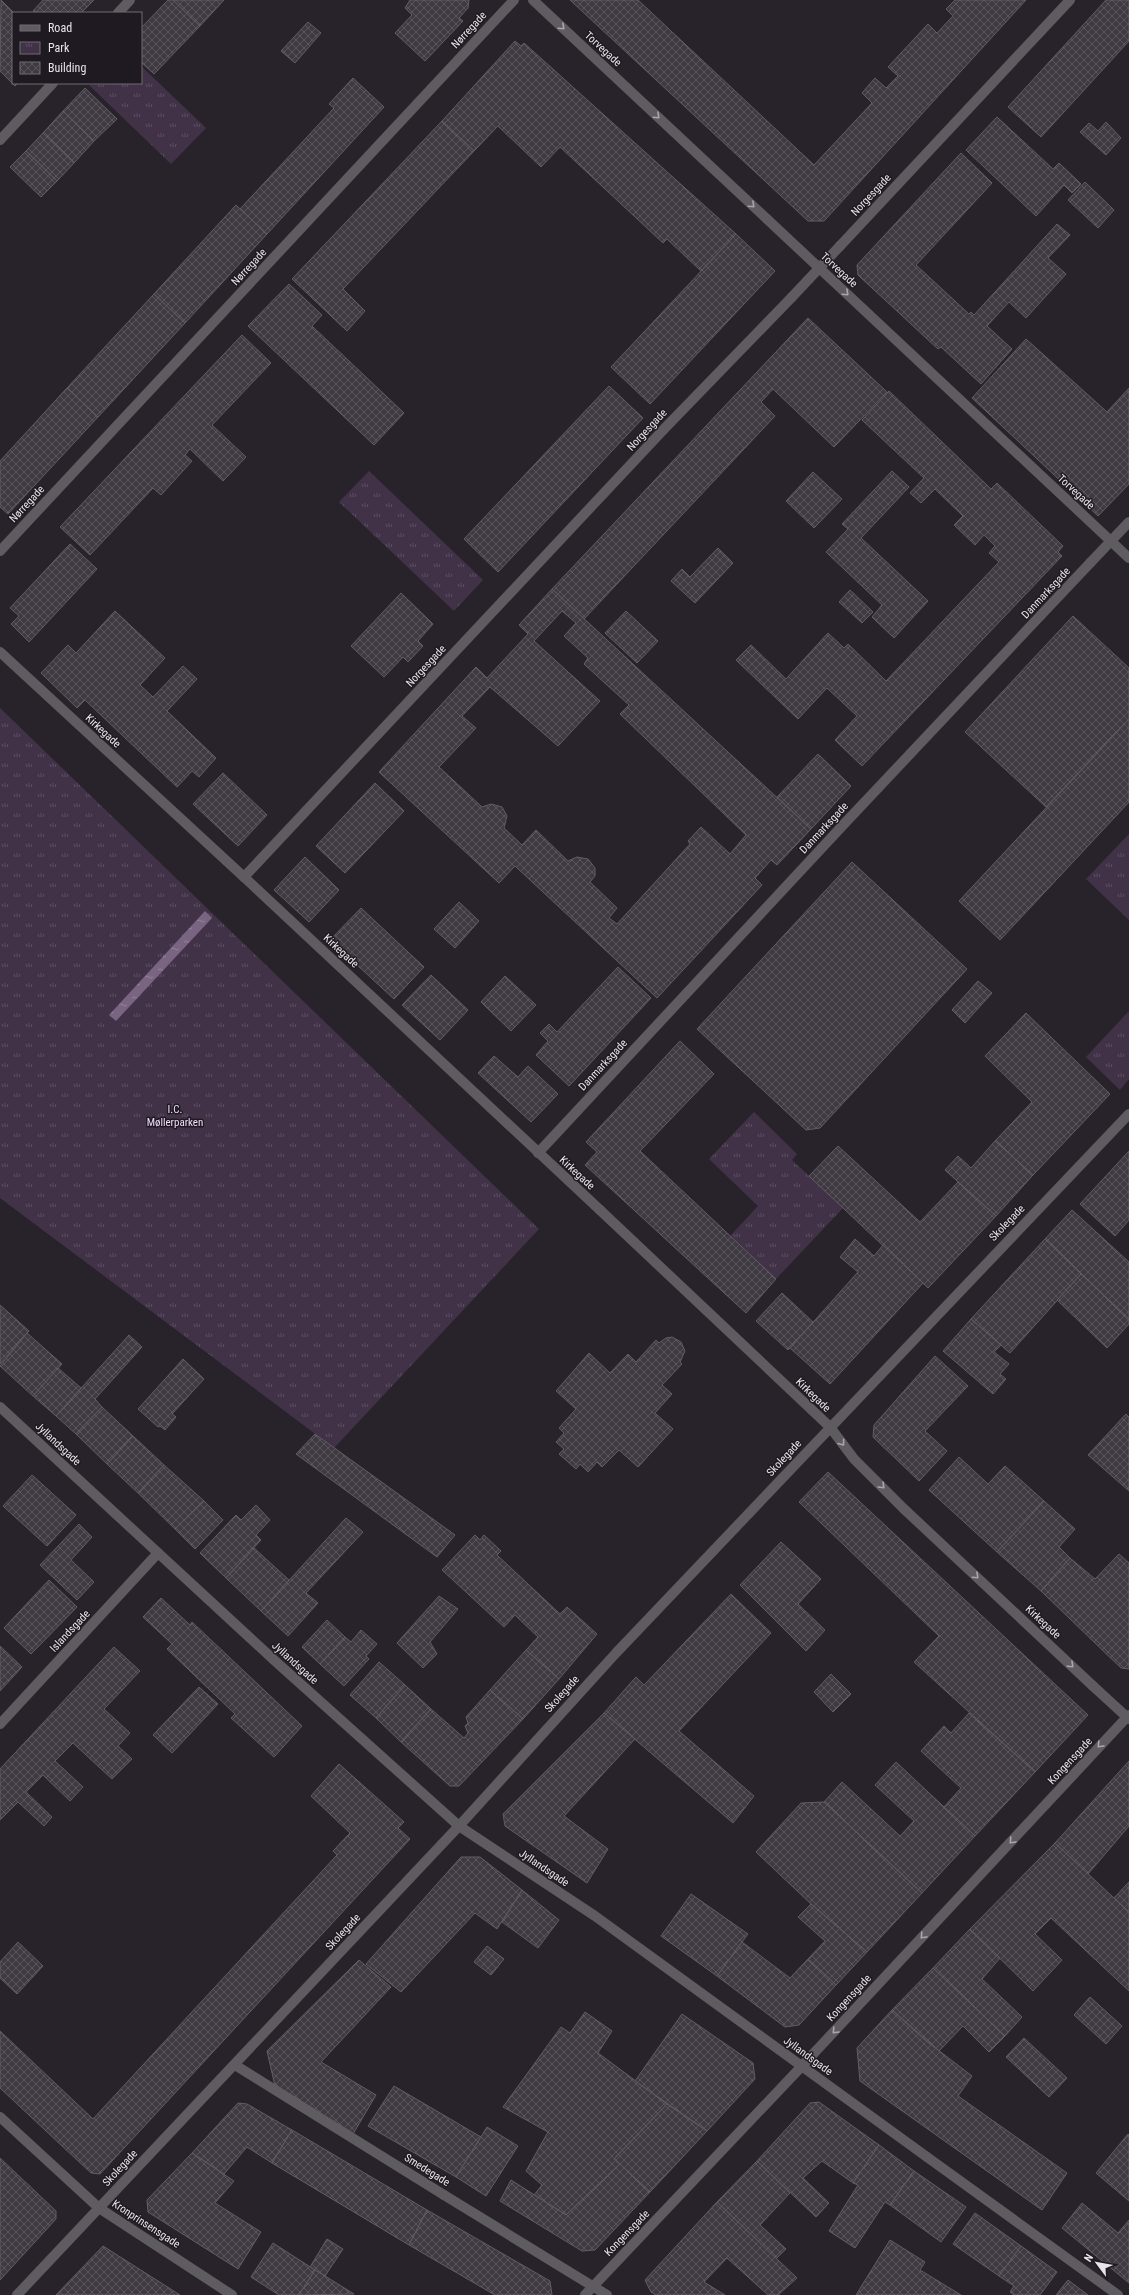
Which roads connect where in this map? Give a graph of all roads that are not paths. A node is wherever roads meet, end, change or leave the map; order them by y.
1 (130, 0) edge
2 (514, 0) edge
3 (533, 0) edge
4 (1070, 0) edge
5 (119, 12) edge
6 (52, 84) edge
7 (0, 140) edge
8 (819, 268) junction
9 (1129, 522) edge
10 (1111, 542) junction
11 (0, 551) edge
12 (1129, 558) edge
13 (0, 652) edge
14 (244, 877) junction
15 (1129, 1114) edge
16 (538, 1153) junction
17 (0, 1407) edge
18 (830, 1427) junction
19 (158, 1553) junction
20 (1128, 1717) edge
21 (0, 1724) edge
22 (459, 1826) junction
23 (235, 2065) junction
24 (802, 2067) junction
25 (0, 2116) edge
26 (100, 2208) junction
27 (593, 2286) junction
28 (17, 2295) edge
29 (232, 2295) edge
30 (585, 2295) edge
31 (607, 2295) edge
32 (1118, 2295) edge

1 - 5 street
2 - 11 street, Nørregade
3 -> 8 street, Torvegade
4 - 8 street, Norgesgade
6 - 7 street
8 -> 10 street, Torvegade
8 - 14 street, Norgesgade
9 - 10 street, Danmarksgade
10 - 12 street, Torvegade
10 - 16 street, Danmarksgade
13 - 14 street, Kirkegade
14 - 16 street, Kirkegade
15 - 18 street, Skolegade
16 - 18 street, Kirkegade
17 - 19 street, Jyllandsgade
18 -> 20 street, Kirkegade
18 - 22 street, Skolegade
19 - 21 street, Islandsgade
19 - 22 street, Jyllandsgade
20 -> 24 street, Kongensgade
22 - 23 street, Skolegade
22 - 24 street, Jyllandsgade
23 - 26 street, Skolegade
23 - 27 street, Smedegade
24 - 27 street, Kongensgade
24 - 32 street, Jyllandsgade
25 - 26 street, Kronprinsensgade
26 - 28 street, Skolegade
26 - 29 street, Kronprinsensgade
27 - 30 street, Kongensgade
27 - 31 street, Smedegade

